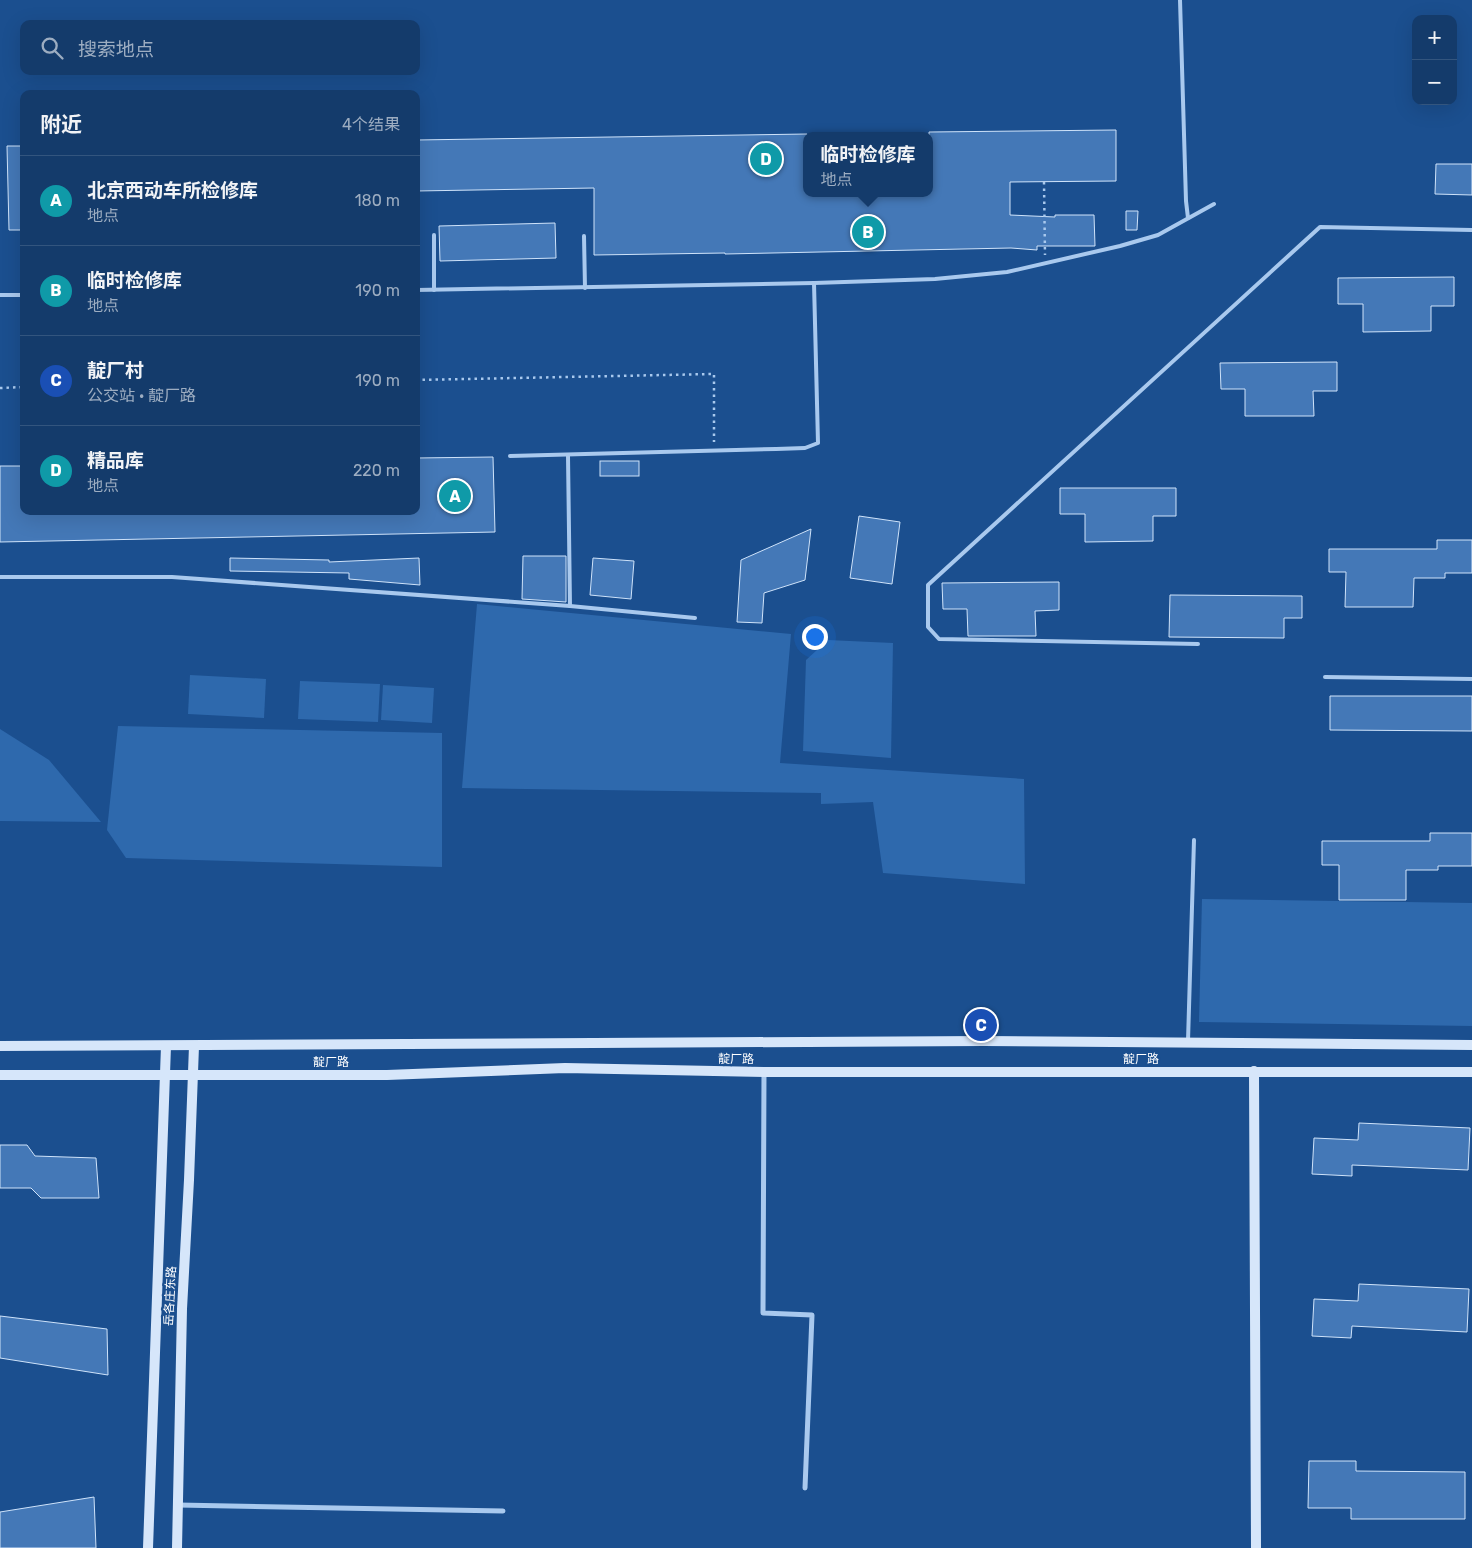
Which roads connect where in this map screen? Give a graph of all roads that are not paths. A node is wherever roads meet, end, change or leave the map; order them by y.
1 (1180, 0) edge
2 (1214, 204) dead end
3 (1188, 218) junction
4 (1472, 230) edge
5 (434, 235) dead end
6 (584, 236) dead end
7 (814, 283) junction
8 (585, 288) junction
9 (420, 290) edge
10 (434, 290) junction
11 (0, 295) edge
12 (20, 295) edge
13 (510, 456) dead end
14 (568, 456) junction
15 (0, 576) edge
16 (570, 606) junction
17 (695, 618) dead end
18 (1198, 644) dead end
19 (1325, 677) dead end
20 (1472, 679) edge
21 (1194, 840) dead end
22 (1188, 1043) junction
23 (1472, 1045) edge
24 (0, 1046) edge
25 (166, 1046) junction
26 (194, 1046) junction
27 (1254, 1071) junction
28 (764, 1072) junction
29 (1472, 1072) edge
30 (0, 1074) edge
31 (166, 1075) junction
32 (193, 1075) junction
33 (805, 1488) dead end
34 (177, 1505) junction
35 (503, 1511) dead end
36 (148, 1548) edge
37 (177, 1548) edge
38 (1256, 1548) edge

1 - 3 lane
2 - 3 lane
3 - 7 lane
4 - 18 lane
5 - 10 lane
6 - 8 lane
7 - 8 lane
7 - 14 lane
8 - 10 lane
9 - 10 lane
11 - 12 lane
13 - 14 lane
14 - 16 lane
15 - 16 lane
16 - 17 lane
19 - 20 lane
21 - 22 lane
22 - 23 main road
22 - 26 main road
24 - 25 main road
25 - 26 main road
25 - 31 main road, 岳各庄东路
26 - 32 main road, 岳各庄东路
27 - 28 main road, 靛厂路
27 - 29 main road, 靛厂路
27 - 38 main road
28 - 32 main road, 靛厂路
28 - 33 street
30 - 31 main road, 靛厂路
31 - 32 main road, 靛厂路
31 - 36 main road, 岳各庄东路
32 - 34 main road, 岳各庄东路
34 - 35 street
34 - 37 main road, 岳各庄东路

